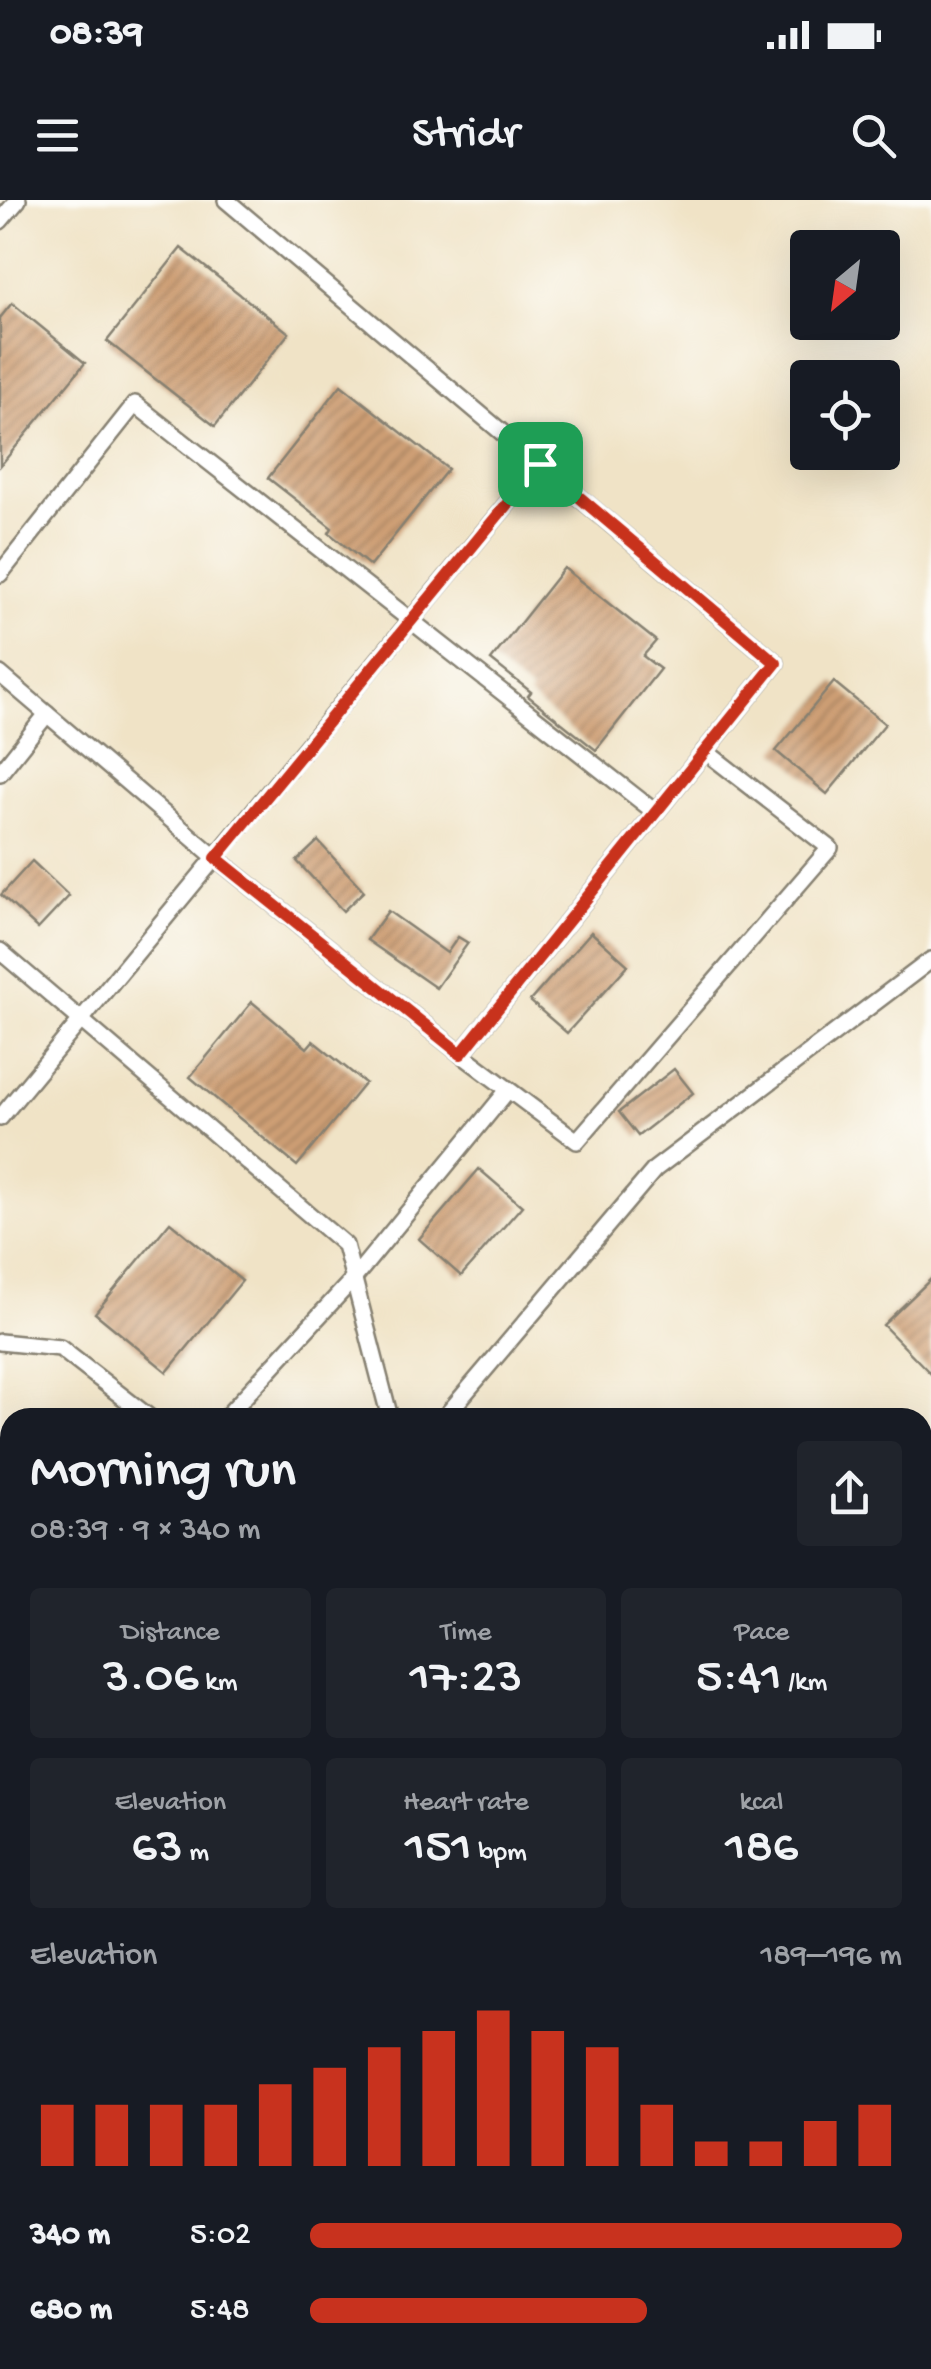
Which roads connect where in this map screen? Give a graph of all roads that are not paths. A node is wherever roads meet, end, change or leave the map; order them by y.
1 (18, 200) edge
2 (226, 200) edge
3 (0, 222) edge
4 (540, 464) junction
5 (0, 574) edge
6 (413, 619) junction
7 (0, 674) edge
8 (46, 714) junction
9 (705, 751) junction
10 (0, 773) edge
11 (656, 812) junction
12 (216, 858) junction
13 (0, 951) edge
14 (931, 960) edge
15 (82, 1021) junction
16 (461, 1054) junction
17 (508, 1090) junction
18 (0, 1118) edge
19 (354, 1278) junction
20 (0, 1342) edge
21 (137, 1408) edge
22 (234, 1408) edge
23 (387, 1408) edge
24 (452, 1408) edge

1 - 3 lane
2 - 4 lane
4 - 6 lane
4 - 9 lane
5 - 6 lane
6 - 11 lane
6 - 12 lane
7 - 8 lane
8 - 10 lane
8 - 12 lane
9 - 11 lane
9 - 17 lane
11 - 16 lane
12 - 15 lane
12 - 16 lane
13 - 15 lane
14 - 24 lane
15 - 18 lane
15 - 19 lane
16 - 17 lane
17 - 19 lane
19 - 22 lane
19 - 23 lane
20 - 21 lane

